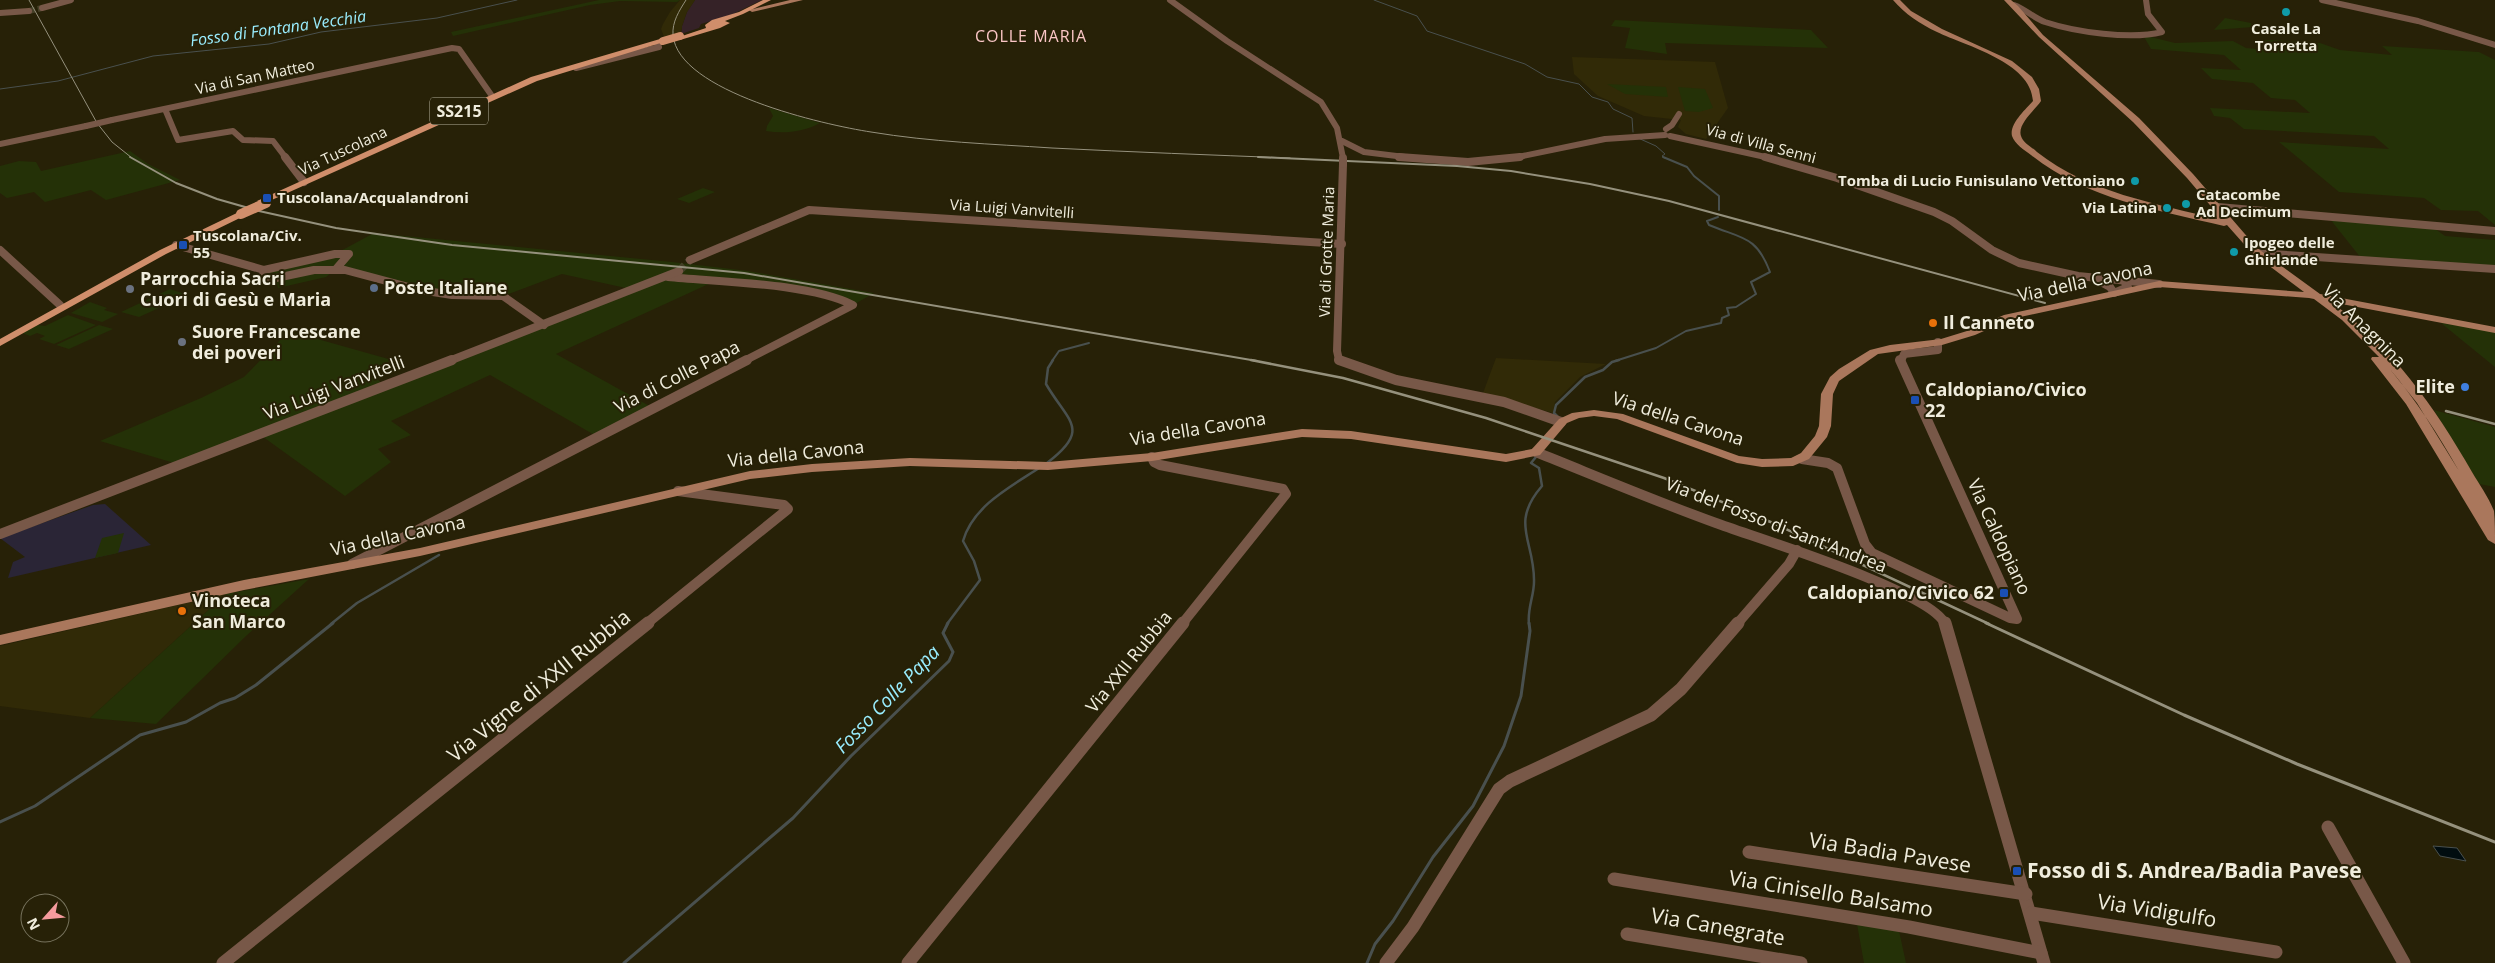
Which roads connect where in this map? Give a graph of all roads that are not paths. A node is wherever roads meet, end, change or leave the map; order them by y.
1 (71, 0) edge
2 (768, 0) edge
3 (800, 0) edge
4 (1170, 0) edge
5 (1896, 0) edge
6 (2007, 0) edge
7 (2146, 0) edge
8 (2322, 0) edge
9 (2014, 5) junction
10 (42, 8) tunnel mouth
11 (754, 8) junction
12 (29, 11) tunnel mouth
13 (0, 14) edge
14 (713, 25) junction
15 (661, 44) junction
16 (2495, 45) edge
17 (492, 96) junction
18 (165, 109) junction
19 (1679, 114) dead end
20 (1669, 131) junction
21 (1342, 141) junction
22 (0, 144) edge
23 (304, 182) junction
24 (2208, 196) junction
25 (264, 202) junction
26 (2218, 207) junction
27 (2177, 212) junction
28 (239, 214) junction
29 (2495, 231) edge
30 (1342, 244) junction
31 (176, 245) junction
32 (0, 250) edge
33 (2257, 253) junction
34 (690, 260) tunnel mouth
35 (336, 269) junction
36 (2495, 269) edge
37 (264, 270) junction
38 (679, 271) tunnel mouth
39 (668, 277) junction
40 (2091, 277) junction
41 (2131, 285) junction
42 (2114, 293) junction
43 (2313, 296) junction
44 (60, 305) junction
45 (544, 325) junction
46 (2495, 330) edge
47 (0, 338) edge
48 (0, 342) edge
49 (1938, 342) junction
50 (2390, 368) junction
51 (1561, 422) junction
52 (1536, 452) junction
53 (1152, 457) junction
54 (1802, 459) junction
55 (677, 491) junction
56 (2495, 524) edge
57 (0, 534) edge
58 (2495, 540) edge
59 (1797, 550) junction
60 (350, 565) junction
61 (0, 640) edge
62 (2328, 826) dead end
63 (1749, 852) dead end
64 (1614, 880) dead end
65 (2026, 894) junction
66 (2031, 913) junction
67 (1627, 934) dead end
68 (2276, 952) dead end
69 (2043, 958) edge
70 (223, 963) edge
71 (908, 963) edge
72 (1386, 963) edge
73 (1801, 963) edge
74 (2404, 963) edge

1 - 10 street
2 - 11 main road, Via Tuscolana / SS215
3 - 11 main road
4 - 21 street, Via di Grotte Maria
5 - 27 main road, Via Anagnina
6 - 9 main road, Via Anagnina
7 - 9 street
8 - 16 street
9 - 24 main road, Via Anagnina
11 - 14 main road, Via Tuscolana / SS215
11 - 14 main road, Via Tuscolana / SS215
12 - 13 street
14 - 15 main road, Via Tuscolana / SS215, bridge
15 - 17 main road, Via Tuscolana / SS215
15 - 25 main road, Via Tuscolana / SS215
17 - 18 street, Via di San Matteo
17 - 23 main road, Via Tuscolana / SS215
18 - 22 street, Via di San Matteo, bridge
18 - 23 street
19 - 20 street
20 - 21 street, Via di Villa Senni
20 - 40 street, Via di Villa Senni
21 - 30 street, Via di Grotte Maria
23 - 25 main road, Via Tuscolana / SS215
24 - 26 main road, Via Anagnina
24 - 27 main road, Via Anagnina
25 - 28 main road, Via Tuscolana / SS215, bridge
26 - 29 street
26 - 33 main road, Via Anagnina
27 - 43 main road, Via Anagnina
28 - 31 main road, Via Tuscolana / SS215
28 - 44 main road, Via Tuscolana / SS215
30 - 34 street, Via Luigi Vanvitelli
30 - 51 street, Via di Grotte Maria
31 - 37 street
31 - 48 main road, Via Tuscolana / SS215
32 - 44 street
33 - 36 street
33 - 43 main road, Via Anagnina
35 - 37 street
35 - 37 street
35 - 45 street
38 - 39 street, Via Luigi Vanvitelli
39 - 45 street, Via Luigi Vanvitelli
39 - 60 street, Via di Colle Papa
40 - 41 street, Via di Villa Senni
40 - 42 street
41 - 42 main road, Via della Cavona
41 - 43 main road, Via della Cavona
42 - 49 main road, Via della Cavona
43 - 46 main road, Via della Cavona
43 - 50 main road, Via Anagnina
44 - 47 main road, Via Tuscolana / SS215
45 - 57 street, Via Luigi Vanvitelli
49 - 54 main road, Via della Cavona
49 - 54 street, Via Caldopiano
50 - 56 main road, Via Anagnina
50 - 58 main road, Via Anagnina
51 - 52 main road
51 - 54 main road, Via della Cavona
52 - 53 main road, Via della Cavona
52 - 59 street, Via del Fosso di Sant'Andrea
53 - 55 main road, Via della Cavona
53 - 71 street, Via XXII Rubbia
55 - 60 main road, Via della Cavona
55 - 70 street, Via Vigne di XXII Rubbia
59 - 65 street, Via del Fosso di Sant'Andrea
59 - 72 street
60 - 61 main road, Via della Cavona
62 - 74 street
63 - 65 street, Via Badia Pavese
64 - 69 street, Via Cinisello Balsamo
65 - 66 street, Via del Fosso di Sant'Andrea
66 - 68 street, Via Vidigulfo
66 - 69 street, Via del Fosso di Sant'Andrea
67 - 73 street, Via Canegrate

